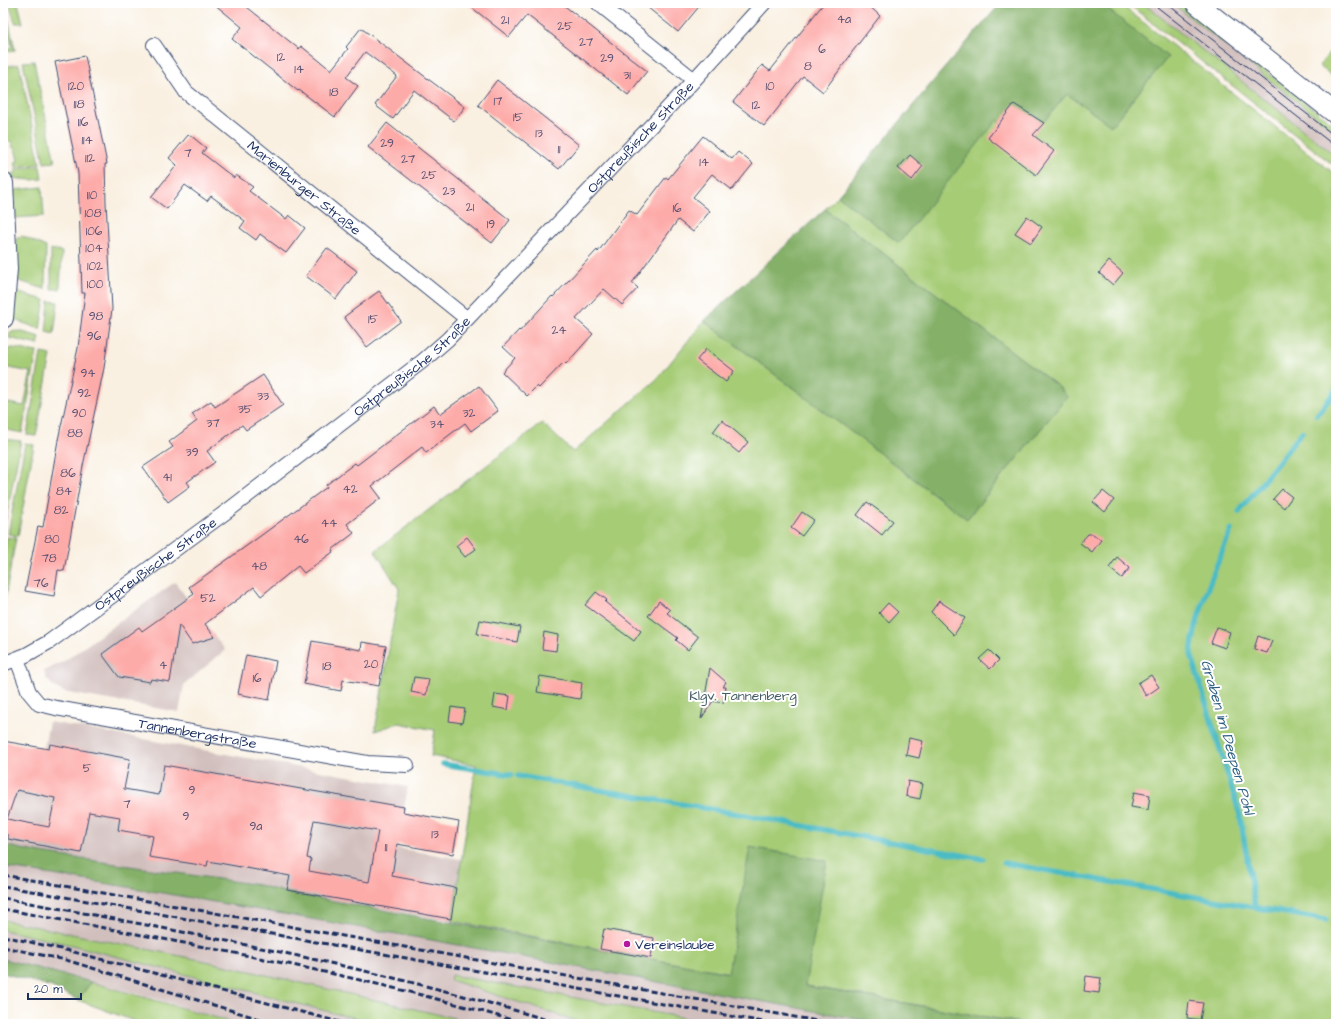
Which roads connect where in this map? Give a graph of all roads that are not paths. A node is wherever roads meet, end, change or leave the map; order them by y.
1 (598, 3) edge
2 (764, 3) edge
3 (1196, 3) edge
4 (154, 45) dead end
5 (694, 80) junction
6 (1336, 114) edge
7 (3, 183) edge
8 (3, 318) edge
9 (466, 318) junction
10 (17, 659) junction
11 (3, 664) edge
12 (407, 764) dead end

1 - 5 street
2 - 5 street, Ostpreußische Straße
3 - 6 main road
4 - 9 street, Marienburger Straße
5 - 9 street, Ostpreußische Straße
7 - 8 main road
9 - 10 street, Ostpreußische Straße
10 - 11 street, Ostpreußische Straße
10 - 12 street, Tannenbergstraße

